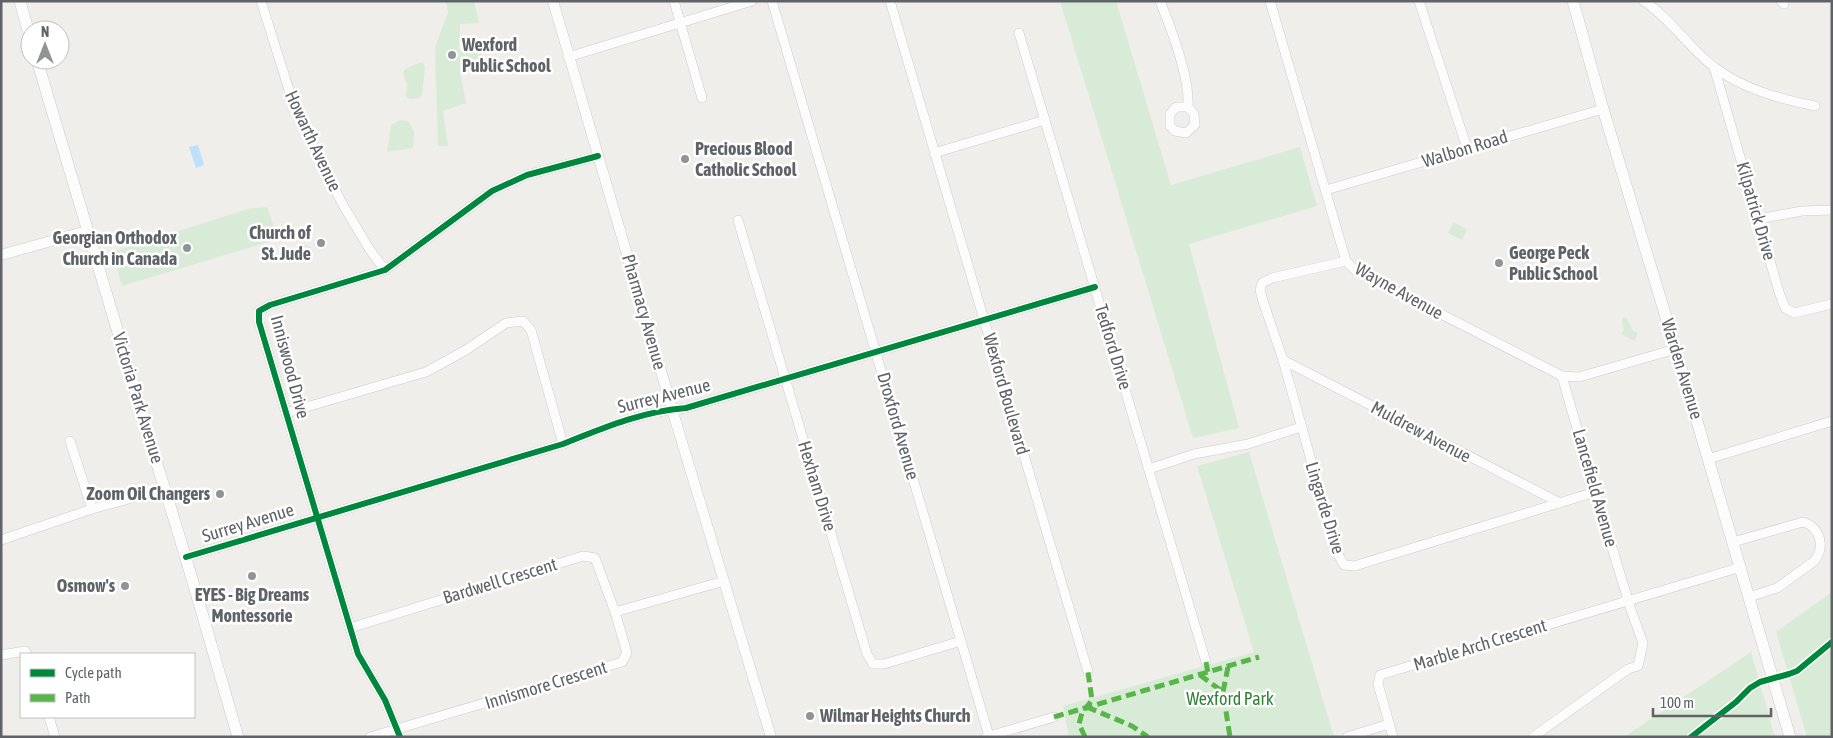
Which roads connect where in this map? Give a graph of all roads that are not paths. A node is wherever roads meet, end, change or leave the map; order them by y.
1 (20, 1) edge
2 (261, 1) edge
3 (553, 1) edge
4 (674, 1) edge
5 (752, 1) edge
6 (772, 1) edge
7 (890, 1) edge
8 (1160, 1) edge
9 (1270, 1) edge
10 (1419, 1) edge
11 (1573, 1) edge
12 (1644, 1) edge
13 (25, 20) edge
14 (680, 23) junction
15 (1019, 33) dead end
16 (568, 56) junction
17 (1714, 67) junction
18 (40, 70) edge
19 (702, 98) dead end
20 (1814, 106) dead end
21 (1188, 107) dead end
22 (1603, 108) junction
23 (1045, 120) junction
24 (1466, 148) junction
25 (934, 153) junction
26 (598, 156) junction
27 (1326, 190) junction
28 (1832, 210) edge
29 (1758, 219) junction
30 (738, 220) dead end
31 (87, 231) junction
32 (1, 255) edge
33 (1346, 261) junction
34 (385, 270) junction
35 (1095, 287) junction
36 (1832, 304) edge
37 (984, 320) junction
38 (1676, 349) junction
39 (876, 352) junction
40 (1283, 360) junction
41 (1562, 376) junction
42 (785, 379) junction
43 (672, 409) junction
44 (286, 413) junction
45 (1832, 421) edge
46 (1301, 428) junction
47 (70, 441) dead end
48 (563, 444) junction
49 (1708, 459) junction
50 (1149, 469) junction
51 (165, 489) junction
52 (1595, 492) junction
53 (1560, 504) junction
54 (92, 509) junction
55 (317, 518) junction
56 (1, 540) edge
57 (1733, 542) junction
58 (186, 557) junction
59 (1741, 567) junction
60 (724, 581) junction
61 (1749, 597) junction
62 (1629, 600) junction
63 (615, 612) junction
64 (350, 628) junction
65 (961, 641) junction
66 (26, 653) edge
67 (1, 655) edge
68 (1206, 662) dead end
69 (1088, 672) dead end
70 (1054, 717) dead end
71 (49, 718) edge
72 (1390, 724) junction
73 (399, 733) edge
74 (1009, 734) edge
75 (988, 736) edge
76 (54, 737) edge
77 (238, 737) edge
78 (370, 737) edge
79 (771, 737) edge
80 (1347, 737) edge
81 (1393, 737) edge
82 (1533, 737) edge
83 (1790, 737) edge

1 - 13 main road
2 - 34 street, Howarth Avenue
3 - 16 street, Pharmacy Avenue
4 - 14 street
5 - 14 street
6 - 39 street, Droxford Avenue
7 - 25 street, Wexford Boulevard
8 - 21 street
9 - 27 street, Wayne Avenue
10 - 24 street
11 - 22 main road, Warden Avenue
12 - 17 street
14 - 16 street
14 - 19 street
15 - 23 street, Tedford Drive
16 - 26 street, Pharmacy Avenue
17 - 20 street
17 - 29 street, Kilpatrick Drive
18 - 31 main road, Victoria Park Avenue
22 - 24 street, Walbon Road
22 - 38 main road, Warden Avenue
23 - 25 street
23 - 35 street, Tedford Drive
24 - 27 street, Walbon Road
25 - 37 street, Wexford Boulevard
26 - 34 street, Inniswood Drive
26 - 43 street, Pharmacy Avenue
27 - 33 street, Wayne Avenue
28 - 29 street
29 - 36 street, Kilpatrick Drive
30 - 42 street, Hexham Drive
31 - 32 street
31 - 51 main road, Victoria Park Avenue
33 - 40 street, Lingarde Drive
33 - 41 street, Wayne Avenue
34 - 44 street, Inniswood Drive
35 - 37 street, Surrey Avenue
35 - 50 street, Tedford Drive
37 - 39 street, Surrey Avenue
37 - 69 street, Wexford Boulevard
38 - 41 street, Wayne Avenue
38 - 49 main road, Warden Avenue
39 - 42 street, Surrey Avenue
39 - 65 street, Droxford Avenue
40 - 46 street, Lingarde Drive
40 - 53 street, Muldrew Avenue
41 - 52 street, Lancefield Avenue
42 - 43 street, Surrey Avenue
42 - 65 street, Hexham Drive
43 - 48 street, Surrey Avenue
43 - 60 street, Pharmacy Avenue
44 - 48 street
44 - 55 street, Inniswood Drive
45 - 49 street
46 - 50 street
46 - 53 street, Lingarde Drive
47 - 54 street
48 - 55 street, Surrey Avenue
49 - 57 main road, Warden Avenue
50 - 68 street, Tedford Drive
51 - 54 street
51 - 58 main road, Victoria Park Avenue
52 - 53 street, Lingarde Drive
52 - 62 street, Lancefield Avenue
54 - 56 street
55 - 58 street, Surrey Avenue
55 - 64 street, Inniswood Drive
57 - 59 main road, Warden Avenue
57 - 61 street
58 - 77 main road, Victoria Park Avenue
59 - 61 main road, Warden Avenue
59 - 62 street, Marble Arch Crescent
60 - 63 street
60 - 79 street, Pharmacy Avenue
61 - 83 main road, Warden Avenue
62 - 72 street, Marble Arch Crescent
62 - 82 street
63 - 64 street, Bardwell Crescent
63 - 73 street, Innismore Crescent
64 - 73 street, Inniswood Drive
65 - 75 street, Droxford Avenue
66 - 67 street
70 - 74 street
71 - 76 street
72 - 80 street
72 - 81 street, Marble Arch Crescent
73 - 78 street, Innismore Crescent
74 - 75 street

